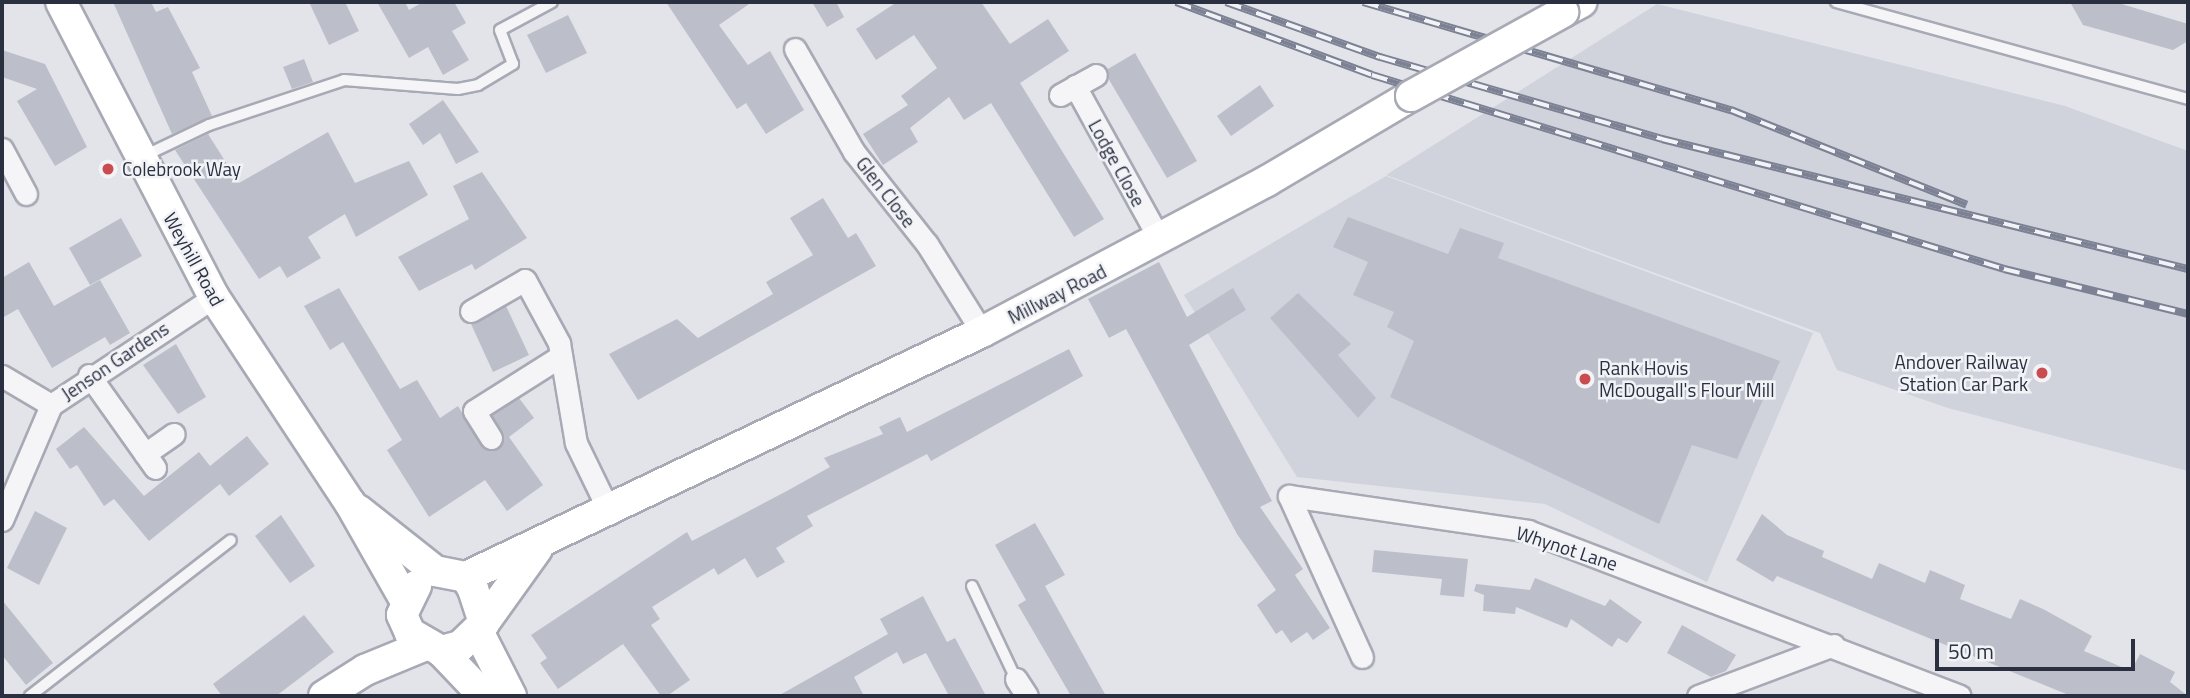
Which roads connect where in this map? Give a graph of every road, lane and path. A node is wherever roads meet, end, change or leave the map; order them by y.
1 (61, 2) edge
2 (552, 2) edge
3 (1836, 2) edge
4 (1573, 7) edge
5 (795, 49) dead end
6 (1096, 75) dead end
7 (2188, 99) edge
8 (2, 149) edge
9 (139, 159) junction
10 (26, 194) dead end
11 (1160, 240) junction
12 (214, 297) junction
13 (471, 311) dead end
14 (982, 332) junction
15 (561, 356) junction
16 (89, 375) junction
17 (2, 376) edge
18 (51, 405) junction
19 (174, 434) dead end
20 (491, 438) dead end
21 (350, 503) junction
22 (610, 513) junction
23 (2, 520) edge
24 (231, 540) dead end
25 (537, 548) junction
26 (435, 571) junction
27 (466, 577) junction
28 (972, 586) dead end
29 (403, 607) junction
30 (481, 627) junction
31 (1835, 645) junction
32 (434, 648) junction
33 (1362, 657) dead end
34 (365, 670) junction
35 (1021, 688) edge
36 (30, 696) edge
37 (324, 696) edge
38 (484, 696) edge
39 (511, 696) edge
40 (1698, 696) edge
41 (1959, 696) edge

1 - 9 street, Weyhill Road
2 - 9 lane
3 - 7 lane
4 - 11 street, Millway Road, bridge
5 - 14 street, Glen Close
6 - 11 street, Lodge Close
8 - 10 street
9 - 12 street, Weyhill Road
11 - 14 street, Millway Road
12 - 16 street, Jenson Gardens
12 - 21 street, Weyhill Road
13 - 15 street
14 - 22 street, Millway Road
15 - 20 street
15 - 22 street
16 - 18 street, Jenson Gardens
16 - 19 street
17 - 18 street
18 - 23 street, Jenson Gardens
21 - 26 street, Weyhill Road
21 - 29 street, Weyhill Road
22 - 25 street, Millway Road
24 - 36 lane
25 - 27 street, Millway Road
25 - 30 street, Millway Road
26 - 27 street, Weyhill Road
26 - 29 street
27 - 30 street
28 - 35 lane
29 - 32 street, Weyhill Road
29 - 34 street
30 - 32 street
30 - 39 street
31 - 33 street, Whynot Lane
31 - 40 street
31 - 41 street, Whynot Lane
32 - 34 street
32 - 38 street, Weyhill Road
34 - 37 street

